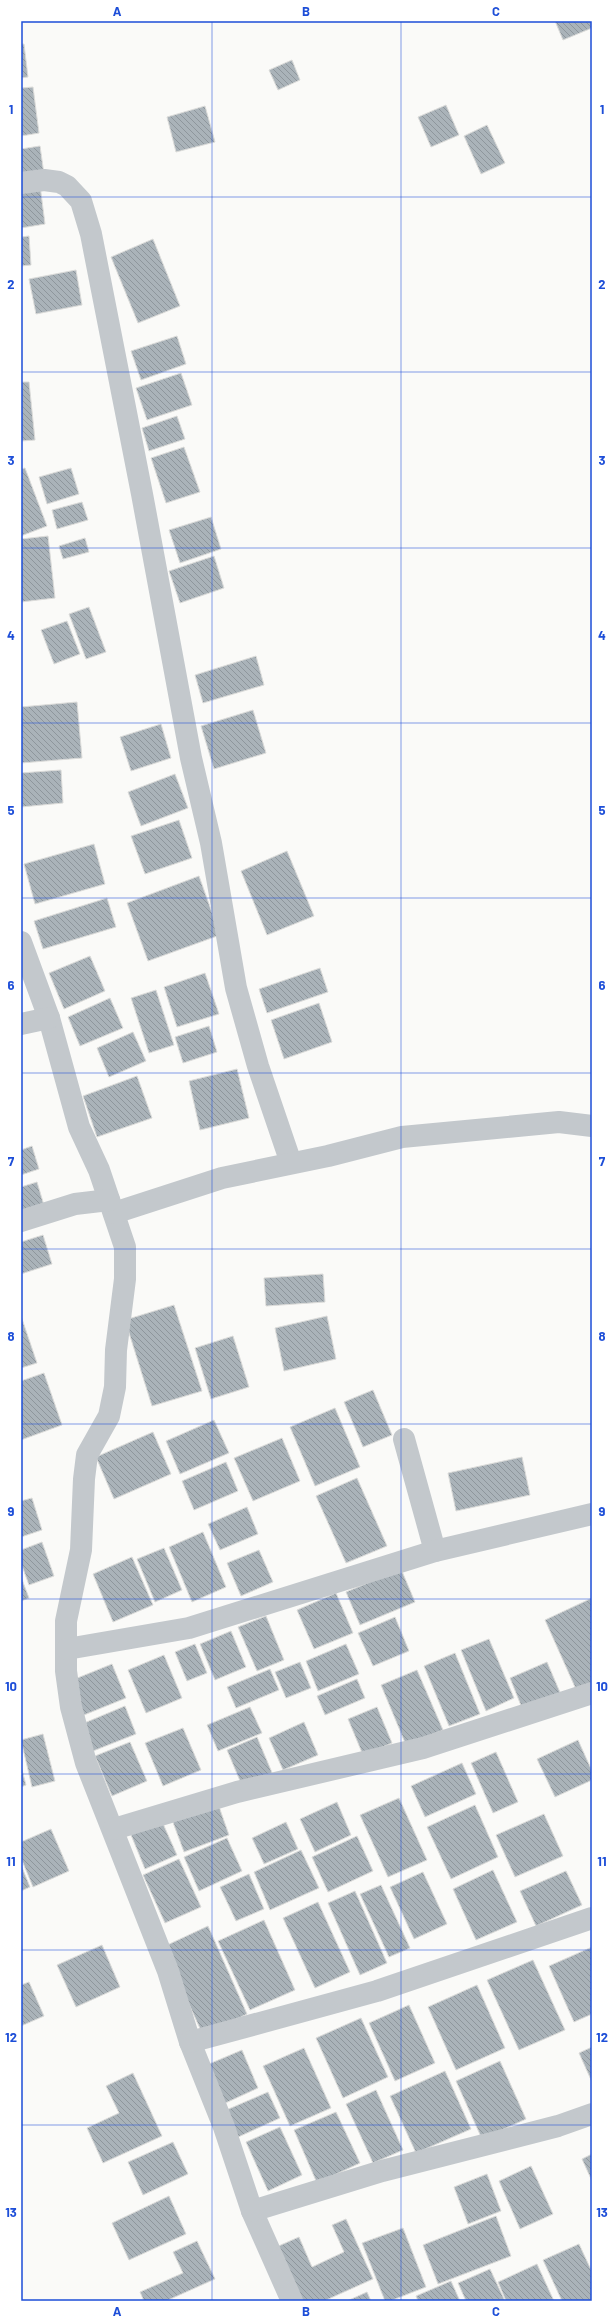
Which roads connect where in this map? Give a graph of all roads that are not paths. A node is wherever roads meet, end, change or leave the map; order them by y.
1 (21, 183) edge
2 (21, 942) edge
3 (49, 1018) junction
4 (21, 1024) edge
5 (592, 1126) edge
6 (292, 1163) junction
7 (113, 1211) junction
8 (21, 1221) edge
9 (404, 1439) dead end
10 (592, 1514) edge
11 (435, 1551) junction
12 (67, 1649) junction
13 (592, 1693) edge
14 (114, 1829) junction
15 (592, 1918) edge
16 (190, 2042) junction
17 (592, 2114) edge
18 (252, 2211) junction
19 (292, 2301) edge

1 - 6 street
2 - 3 street
3 - 4 street
3 - 7 street
5 - 6 street
6 - 7 street
7 - 8 street
7 - 12 street
9 - 11 street
10 - 11 street
11 - 12 street
12 - 14 street
13 - 14 street
14 - 16 street
15 - 16 street
16 - 18 street
17 - 18 street
18 - 19 street

